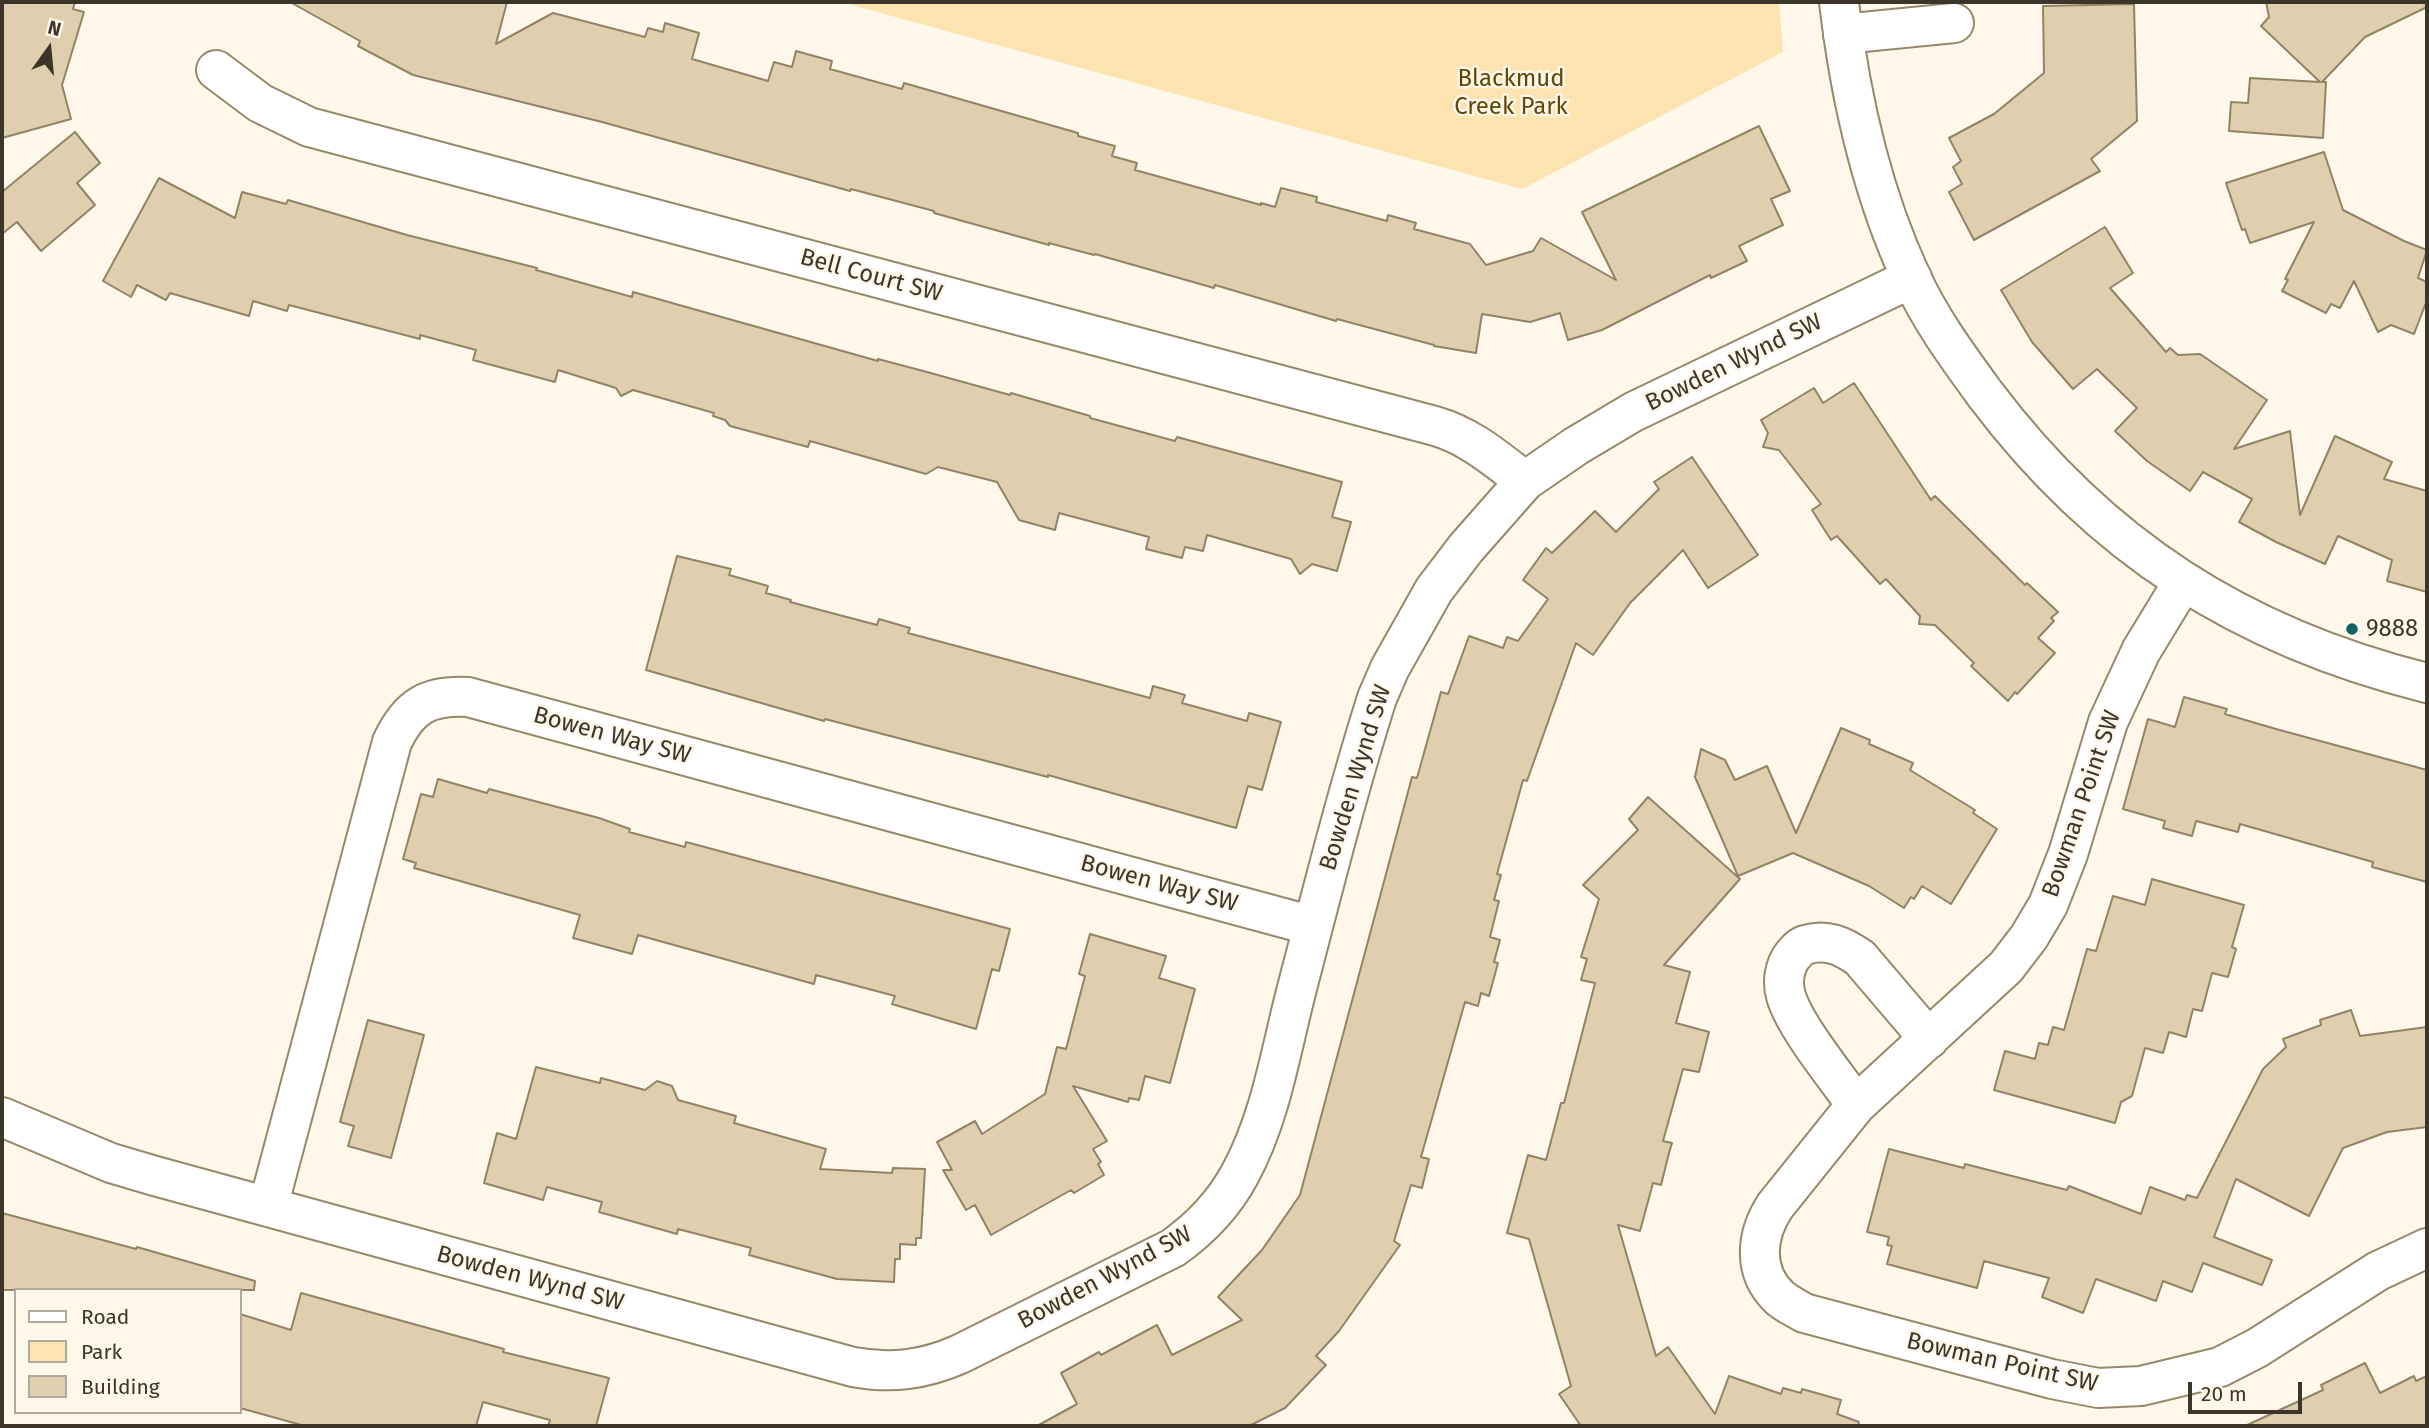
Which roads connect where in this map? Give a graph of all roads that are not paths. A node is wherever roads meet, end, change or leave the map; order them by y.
1 (1841, 18) edge
2 (1954, 23) dead end
3 (216, 69) dead end
4 (1912, 278) junction
5 (1525, 481) junction
6 (2183, 582) junction
7 (2427, 683) edge
8 (1314, 926) junction
9 (1929, 1039) junction
10 (1856, 1105) junction
11 (2, 1117) edge
12 (268, 1207) junction
13 (2427, 1248) edge

1 - 2 street
1 - 4 street
3 - 5 street, Bell Court SW
4 - 5 street, Bowden Wynd SW
4 - 6 street
5 - 8 street, Bowden Wynd SW
6 - 7 street
6 - 9 street, Bowman Point SW
8 - 12 street, Bowden Wynd SW
8 - 12 street, Bowen Way SW
9 - 10 street, Bowman Point SW
9 - 10 street
10 - 13 street, Bowman Point SW
11 - 12 street, Bowden Wynd SW

